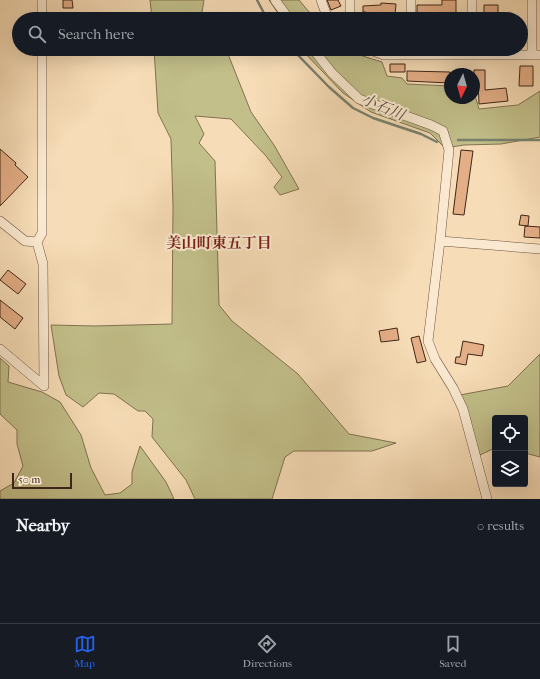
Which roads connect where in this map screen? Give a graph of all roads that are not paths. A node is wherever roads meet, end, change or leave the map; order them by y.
1 (42, 0) edge
2 (275, 0) edge
3 (321, 0) edge
4 (350, 0) edge
5 (411, 0) edge
6 (472, 0) edge
7 (532, 0) edge
8 (42, 12) edge
9 (284, 12) edge
10 (325, 12) edge
11 (350, 12) edge
12 (411, 12) edge
13 (472, 12) edge
14 (536, 55) edge
15 (42, 56) edge
16 (319, 56) edge
17 (0, 221) edge
18 (440, 241) junction
19 (37, 242) junction
20 (540, 249) edge
21 (0, 349) edge
22 (487, 499) edge

1 - 8 street
2 - 9 street
3 - 10 street
4 - 11 street
5 - 12 street
6 - 13 street
7 - 14 street
15 - 19 street
16 - 18 street
17 - 19 street
18 - 20 street
18 - 22 street
19 - 21 street

